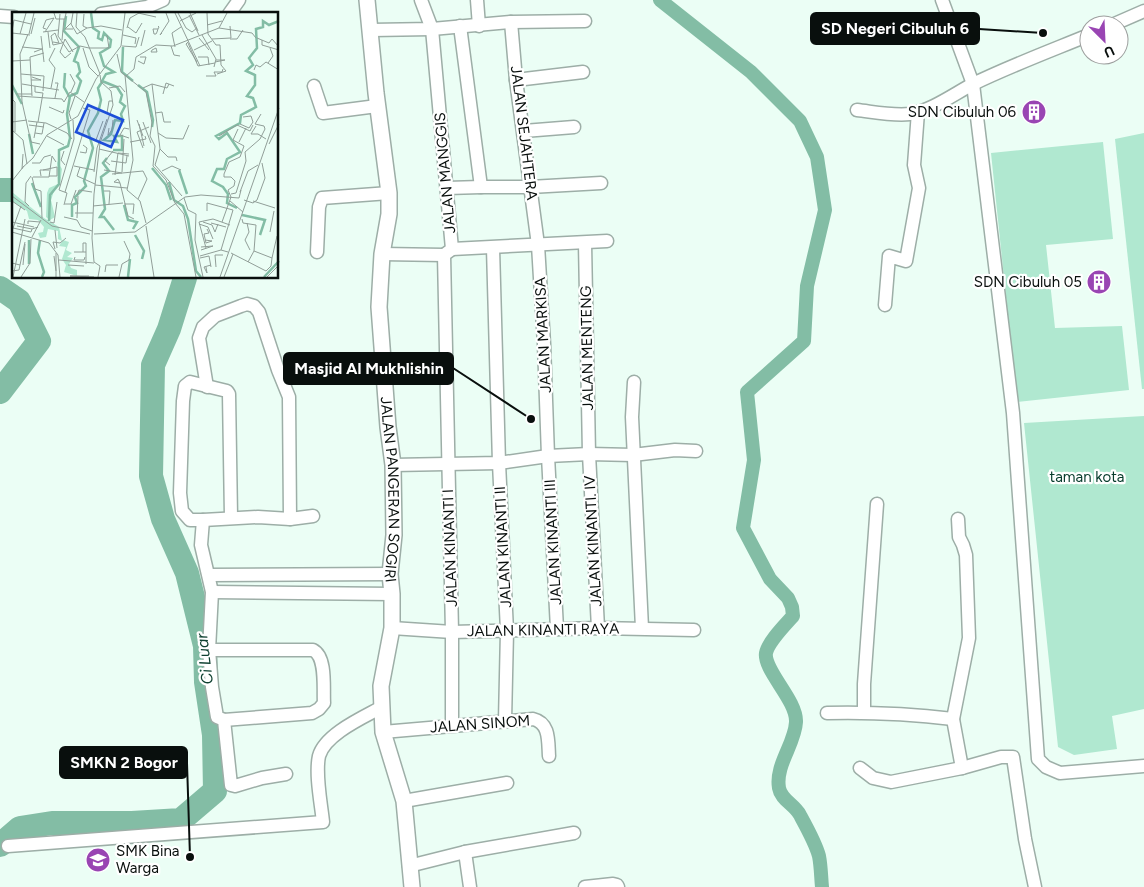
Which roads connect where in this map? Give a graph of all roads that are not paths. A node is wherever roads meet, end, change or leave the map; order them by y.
1 (163, 0) edge
2 (239, 0) edge
3 (367, 0) edge
4 (421, 0) edge
5 (477, 0) edge
6 (942, 0) edge
7 (1144, 11) edge
8 (114, 12) edge
9 (230, 12) edge
10 (1129, 18) edge
11 (585, 21) dead end
12 (510, 22) junction
13 (460, 26) junction
14 (479, 26) junction
15 (432, 29) junction
16 (371, 30) junction
17 (1079, 39) edge
18 (583, 72) dead end
19 (516, 80) junction
20 (973, 84) junction
21 (314, 86) dead end
22 (378, 106) junction
23 (857, 110) dead end
24 (918, 112) junction
25 (574, 128) dead end
26 (524, 131) junction
27 (601, 183) dead end
28 (530, 186) junction
29 (481, 187) junction
30 (447, 188) junction
31 (389, 193) junction
32 (606, 241) dead end
33 (585, 243) junction
34 (538, 244) junction
35 (493, 248) junction
36 (316, 252) dead end
37 (448, 252) junction
38 (382, 254) junction
39 (885, 305) dead end
40 (634, 382) dead end
41 (207, 387) junction
42 (696, 451) dead end
43 (589, 454) junction
44 (633, 455) junction
45 (548, 456) junction
46 (499, 463) junction
47 (448, 464) junction
48 (393, 465) junction
49 (876, 504) dead end
50 (313, 516) dead end
51 (231, 518) junction
52 (290, 519) junction
53 (958, 519) dead end
54 (203, 520) junction
55 (390, 574) junction
56 (209, 575) junction
57 (212, 592) junction
58 (392, 594) junction
59 (392, 628) junction
60 (598, 628) junction
61 (642, 628) junction
62 (557, 629) junction
63 (694, 630) dead end
64 (507, 631) junction
65 (452, 632) junction
66 (209, 650) junction
67 (382, 707) junction
68 (864, 712) junction
69 (827, 713) dead end
70 (953, 719) junction
71 (224, 720) junction
72 (505, 721) junction
73 (452, 725) junction
74 (383, 732) junction
75 (549, 756) dead end
76 (1144, 766) edge
77 (860, 768) dead end
78 (962, 768) junction
79 (286, 774) dead end
80 (507, 783) dead end
81 (404, 801) junction
82 (574, 833) dead end
83 (8, 846) dead end
84 (465, 852) junction
85 (409, 866) junction
86 (412, 887) edge
87 (470, 887) edge
88 (585, 887) edge
89 (618, 887) edge
90 (1036, 887) edge

1 - 8 street
2 - 9 street
3 - 16 street, JALAN PANGERAN SOGIRI
4 - 15 street, JALAN MANGGIS
5 - 14 street
6 - 20 street
7 - 10 street
11 - 12 street
12 - 14 street
12 - 19 street, JALAN SEJAHTERA
13 - 14 street
13 - 15 street
13 - 29 street
15 - 16 street
15 - 30 street, JALAN MANGGIS
16 - 22 street, JALAN PANGERAN SOGIRI
17 - 20 street
18 - 19 street
19 - 26 street, JALAN SEJAHTERA
20 - 24 street
20 - 76 street
21 - 22 street
22 - 31 street, JALAN PANGERAN SOGIRI
23 - 24 street
24 - 39 street
25 - 26 street
26 - 28 street, JALAN SEJAHTERA
27 - 28 street
28 - 29 street
28 - 34 street, JALAN SEJAHTERA
29 - 30 street
30 - 37 street, JALAN MANGGIS
31 - 36 street
31 - 38 street, JALAN PANGERAN SOGIRI
32 - 33 street
33 - 34 street
33 - 43 street, JALAN MENTENG
34 - 35 street
34 - 45 street, JALAN MARKISA
35 - 37 street
35 - 46 street, JALAN KINANTI II
37 - 38 street
37 - 47 street, JALAN MANGGIS
38 - 48 street, JALAN PANGERAN SOGIRI
40 - 44 street
41 - 51 street
41 - 52 street
41 - 54 street
42 - 44 street
43 - 44 street
43 - 45 street
43 - 60 street, JALAN KINANTI. IV
44 - 61 street
45 - 46 street
45 - 62 street, JALAN KINANTI III
46 - 47 street
46 - 64 street, JALAN KINANTI II
47 - 48 street
47 - 65 street, JALAN KINANTI I
48 - 55 street, JALAN PANGERAN SOGIRI
49 - 68 street
50 - 52 street
51 - 52 street
51 - 54 street
53 - 70 street
54 - 56 street
55 - 56 street
55 - 58 street, JALAN PANGERAN SOGIRI
56 - 57 street
57 - 58 street
57 - 66 street
58 - 59 street, JALAN PANGERAN SOGIRI
59 - 65 street, JALAN KINANTI RAYA
59 - 67 street, JALAN PANGERAN SOGIRI
60 - 61 street, JALAN KINANTI RAYA
60 - 62 street, JALAN KINANTI RAYA
61 - 63 street, JALAN KINANTI RAYA
62 - 64 street, JALAN KINANTI RAYA
64 - 65 street, JALAN KINANTI RAYA
64 - 72 street, JALAN KINANTI II
65 - 73 street, JALAN KINANTI I
66 - 71 street
66 - 71 street
67 - 74 street, JALAN PANGERAN SOGIRI
67 - 83 street
68 - 69 street
68 - 70 street
70 - 78 street
71 - 79 street
72 - 73 street, JALAN SINOM
72 - 75 street, JALAN SINOM
73 - 74 street, JALAN SINOM
74 - 81 street, JALAN PANGERAN SOGIRI
77 - 78 street
78 - 90 street
80 - 81 street
81 - 85 street, JALAN PANGERAN SOGIRI
82 - 84 street
84 - 85 street
84 - 87 street
85 - 86 street, JALAN PANGERAN SOGIRI
88 - 89 street

